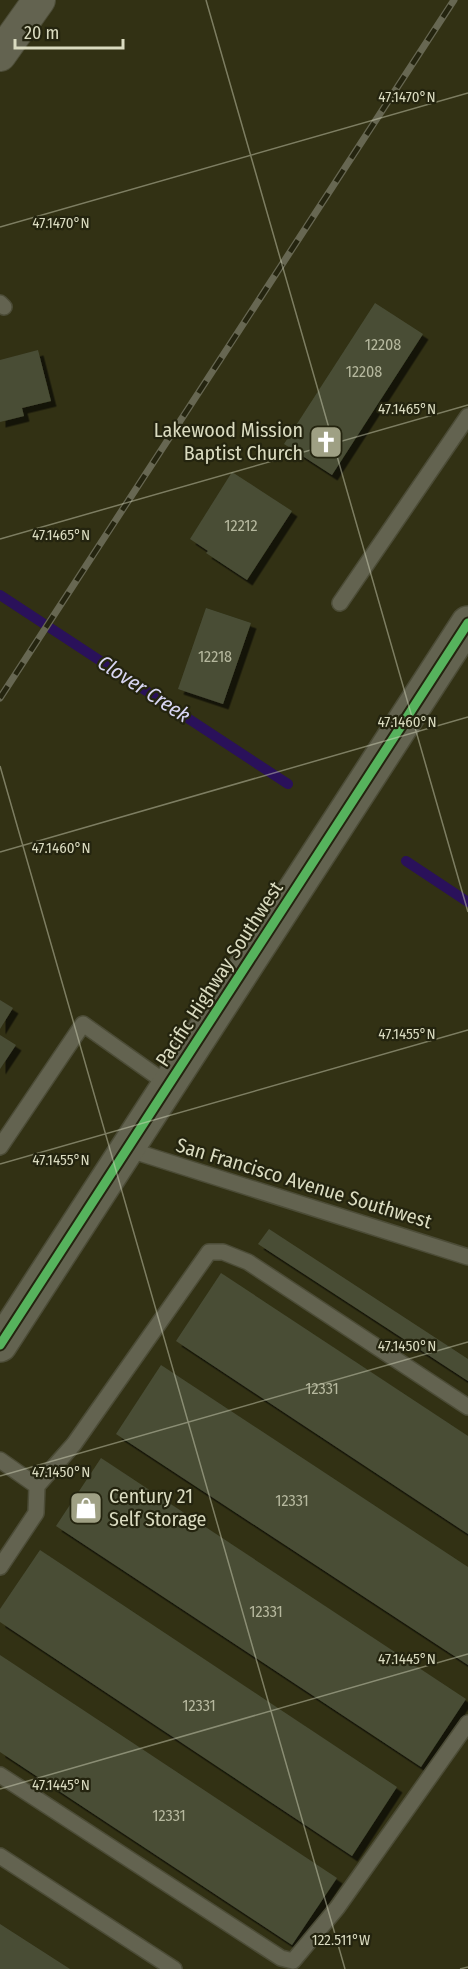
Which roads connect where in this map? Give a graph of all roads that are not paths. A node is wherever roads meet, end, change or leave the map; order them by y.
1 (39, 0) edge
2 (0, 56) edge
3 (468, 416) edge
4 (340, 603) dead end
5 (468, 623) edge
6 (169, 1085) junction
7 (0, 1147) edge
8 (127, 1149) junction
9 (468, 1257) edge
10 (0, 1345) edge
11 (468, 1407) edge
12 (0, 1460) edge
13 (37, 1486) junction
14 (0, 1567) edge
15 (468, 1722) edge
16 (0, 1775) edge
17 (0, 1856) edge
18 (174, 1969) edge

1 - 2 street
3 - 4 lane
5 - 6 street, Pacific Highway Southwest
6 - 7 lane
6 - 8 street, Pacific Highway Southwest
8 - 9 lane, San Francisco Avenue Southwest
8 - 10 street, Pacific Highway Southwest
11 - 13 lane
12 - 13 lane
13 - 14 lane
15 - 16 lane
17 - 18 lane

